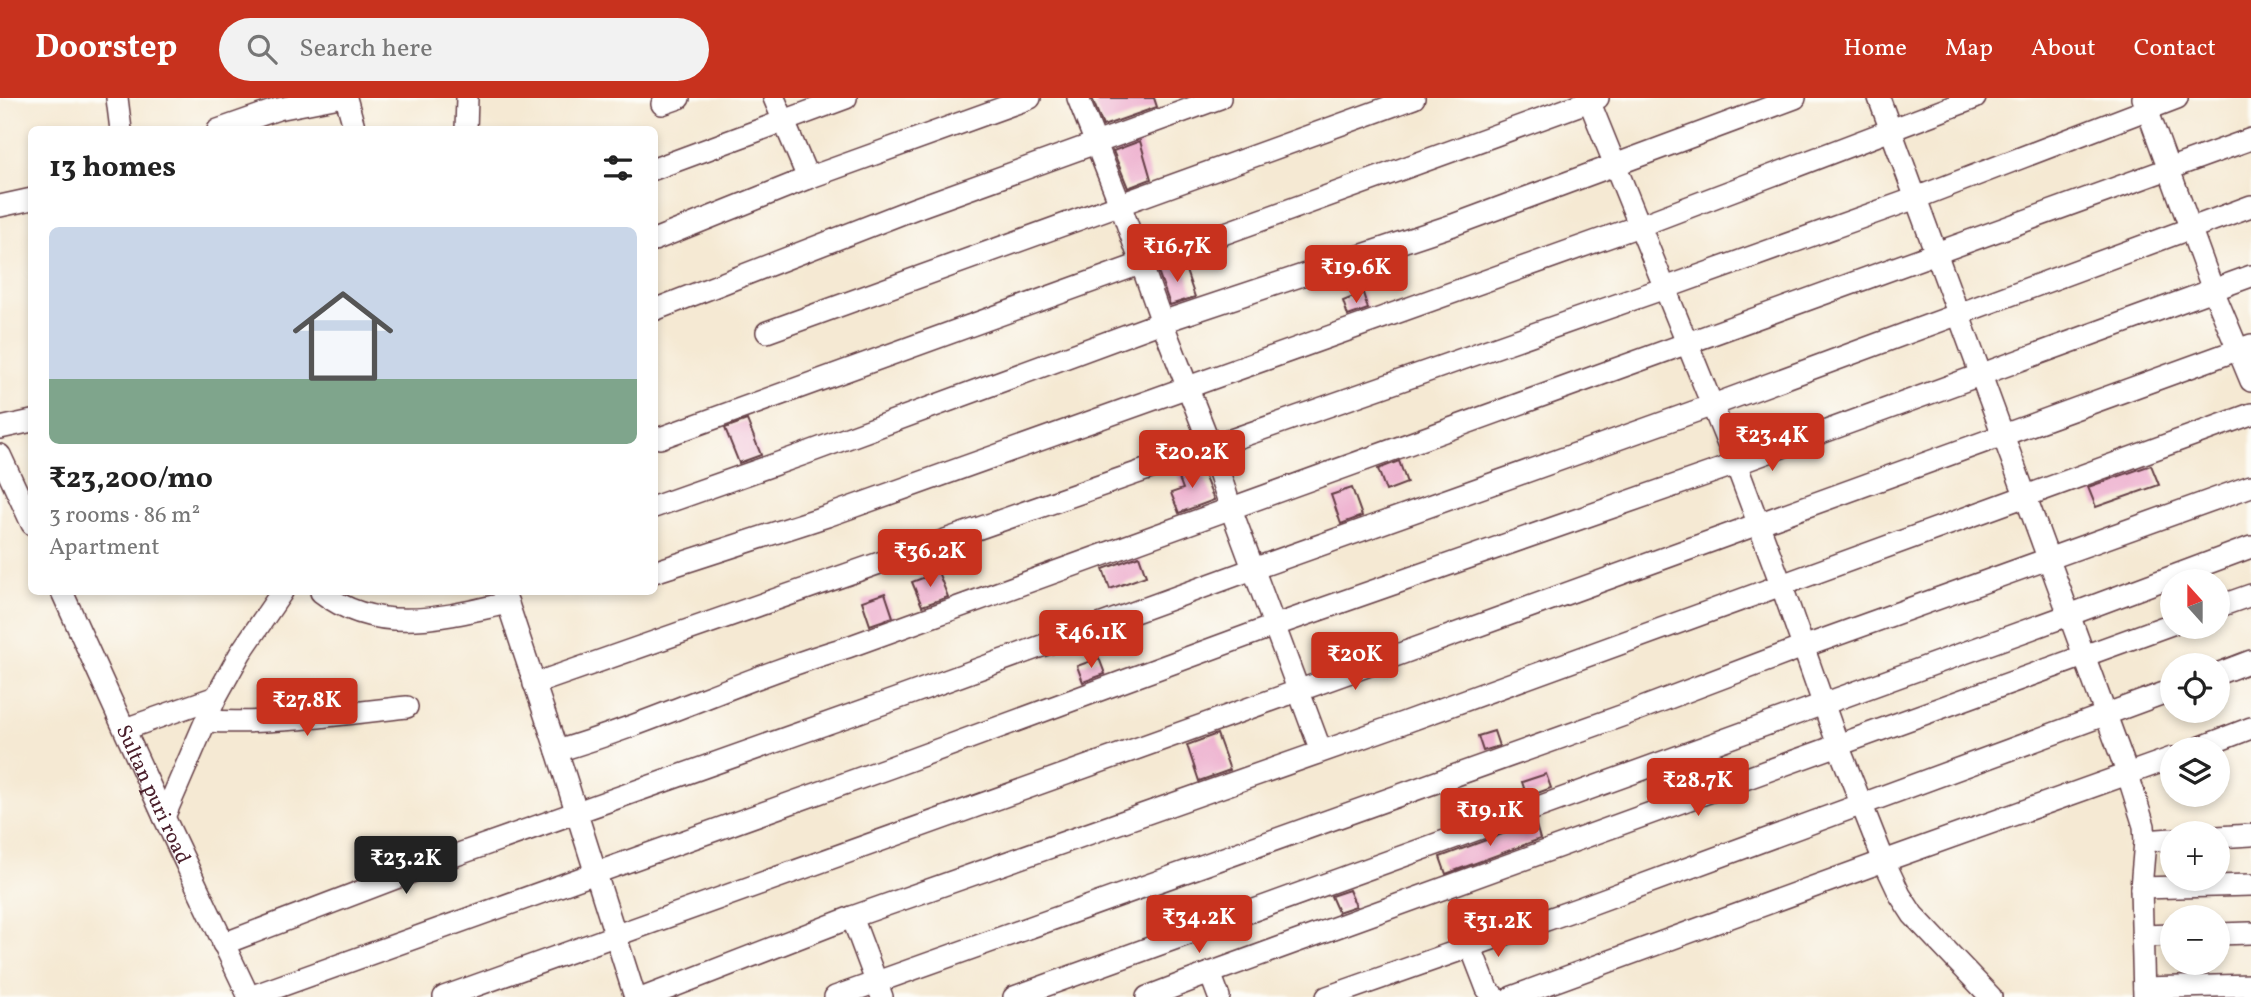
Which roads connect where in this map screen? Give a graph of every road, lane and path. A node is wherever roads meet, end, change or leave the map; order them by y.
1 (117, 98) edge
2 (334, 98) edge
3 (346, 98) edge
4 (467, 98) edge
5 (774, 98) edge
6 (846, 98) edge
7 (1030, 98) edge
8 (1079, 98) edge
9 (1220, 98) edge
10 (1414, 98) edge
11 (1795, 98) edge
12 (1880, 98) edge
13 (1975, 98) edge
14 (2177, 98) edge
15 (1592, 99) edge
16 (2145, 104) edge
17 (784, 122) junction
18 (120, 126) edge
19 (229, 126) edge
20 (354, 126) edge
21 (467, 126) edge
22 (1891, 129) junction
23 (2251, 139) edge
24 (1097, 143) junction
25 (1614, 164) junction
26 (658, 168) edge
27 (2169, 169) junction
28 (808, 178) junction
29 (1916, 198) junction
30 (28, 200) edge
31 (1120, 204) junction
32 (0, 206) edge
33 (2251, 206) edge
34 (1639, 226) junction
35 (2190, 228) junction
36 (658, 238) edge
37 (1936, 253) junction
38 (1141, 264) junction
39 (2251, 276) edge
40 (1665, 288) junction
41 (2213, 290) junction
42 (658, 308) edge
43 (1960, 313) junction
44 (1162, 322) junction
45 (767, 332) dead end
46 (1687, 344) junction
47 (2244, 347) edge
48 (1981, 374) junction
49 (2251, 381) edge
50 (1186, 387) junction
51 (1713, 405) junction
52 (2251, 414) edge
53 (28, 422) edge
54 (0, 428) edge
55 (2003, 434) junction
56 (660, 438) dead end
57 (1210, 447) junction
58 (0, 455) edge
59 (1736, 464) junction
60 (2251, 486) edge
61 (2025, 496) junction
62 (658, 506) edge
63 (1231, 509) junction
64 (28, 515) edge
65 (1759, 524) junction
66 (2251, 547) edge
67 (2050, 560) junction
68 (1253, 569) junction
69 (658, 571) edge
70 (1781, 584) junction
71 (63, 595) edge
72 (280, 595) edge
73 (325, 595) edge
74 (2251, 595) edge
75 (506, 597) edge
76 (2230, 602) edge
77 (2069, 615) junction
78 (1276, 625) junction
79 (2160, 628) edge
80 (1803, 648) junction
81 (2083, 655) junction
82 (2251, 661) edge
83 (2230, 669) edge
84 (534, 684) junction
85 (1298, 689) junction
86 (2160, 695) edge
87 (216, 697) junction
88 (1823, 703) junction
89 (407, 707) dead end
90 (2106, 715) junction
91 (206, 721) junction
92 (125, 729) junction
93 (2251, 729) edge
94 (2229, 737) edge
95 (1838, 745) junction
96 (557, 751) junction
97 (1321, 751) junction
98 (2160, 763) edge
99 (2128, 775) junction
100 (1861, 806) junction
101 (576, 813) junction
102 (164, 817) junction
103 (2251, 835) edge
104 (2230, 836) edge
105 (2160, 840) edge
106 (2145, 841) junction
107 (1884, 861) junction
108 (595, 872) junction
109 (2251, 885) edge
110 (2141, 888) junction
111 (852, 917) junction
112 (2251, 933) edge
113 (2230, 934) edge
114 (614, 935) junction
115 (2160, 935) edge
116 (2142, 936) junction
117 (223, 944) junction
118 (1470, 945) junction
119 (1210, 974) junction
120 (2251, 985) edge
121 (880, 989) edge
122 (2144, 993) edge
123 (249, 997) edge
124 (444, 997) edge
125 (635, 997) edge
126 (646, 997) edge
127 (835, 997) edge
128 (1014, 997) edge
129 (1147, 997) edge
130 (1219, 997) edge
131 (1327, 997) edge
132 (1494, 997) edge
133 (1512, 997) edge
134 (1992, 997) edge

1 - 18 street
2 - 19 street
3 - 20 street
4 - 21 street
5 - 17 street
6 - 17 street
7 - 28 street
8 - 24 street
9 - 24 street
10 - 31 street
11 - 25 street
12 - 22 street
13 - 22 street
14 - 16 street
15 - 25 street
15 - 38 street
16 - 27 street
16 - 29 street
17 - 26 street
17 - 28 street
22 - 29 street
22 - 34 street
23 - 27 street
24 - 31 street
24 - 42 street
25 - 34 street
25 - 44 street
27 - 35 street
27 - 37 street
28 - 36 street
29 - 37 street
29 - 40 street
30 - 32 street
31 - 38 street
31 - 45 street
33 - 35 street
34 - 40 street
34 - 50 street
35 - 41 street
35 - 43 street
37 - 43 street
37 - 46 street
38 - 44 street
38 - 56 street
39 - 41 street
40 - 46 street
40 - 57 street
41 - 47 street
41 - 48 street
43 - 48 street
43 - 51 street
44 - 50 street
44 - 62 street
46 - 51 street
46 - 63 street
47 - 49 street
47 - 55 street
48 - 55 street
48 - 59 street
50 - 57 street
50 - 69 street
51 - 59 street
51 - 68 street
52 - 61 street
53 - 54 street
55 - 61 street
55 - 65 street
57 - 63 street
57 - 84 street
58 - 64 street
59 - 65 street
59 - 78 street
60 - 67 street
61 - 67 street
61 - 70 street
63 - 68 street
63 - 96 street
65 - 70 street
65 - 85 street
66 - 77 street
67 - 77 street
67 - 80 street
68 - 78 street
68 - 101 street
70 - 80 street
70 - 97 street
71 - 92 street, Sultan puri road
72 - 87 street
73 - 75 street
74 - 76 street
75 - 84 street
77 - 81 street
77 - 88 street
78 - 85 street
78 - 108 street
79 - 81 street
80 - 88 street
80 - 121 street
81 - 90 street
81 - 95 street
82 - 83 street
84 - 96 street
85 - 97 street
85 - 114 street
86 - 90 street
87 - 91 street
87 - 92 street
88 - 95 street
88 - 128 street
89 - 91 street
90 - 99 street
90 - 100 street
91 - 102 street
92 - 102 street, Sultan puri road
93 - 94 street
95 - 100 street
95 - 119 street
96 - 101 street
97 - 111 street
98 - 99 street
99 - 106 street
99 - 107 street
100 - 107 street
100 - 118 street
101 - 108 street
101 - 117 street
102 - 117 street, Sultan puri road
103 - 104 street
105 - 106 street
106 - 110 street
107 - 133 street
107 - 134 street
108 - 114 street
108 - 123 street
109 - 110 street
110 - 116 street
111 - 121 street
111 - 126 street
112 - 113 street
114 - 124 street
114 - 125 street
115 - 116 street
116 - 122 street
117 - 123 street, Sultan puri road
118 - 131 street
118 - 132 street
119 - 129 street
119 - 130 street
120 - 122 street
121 - 127 street

